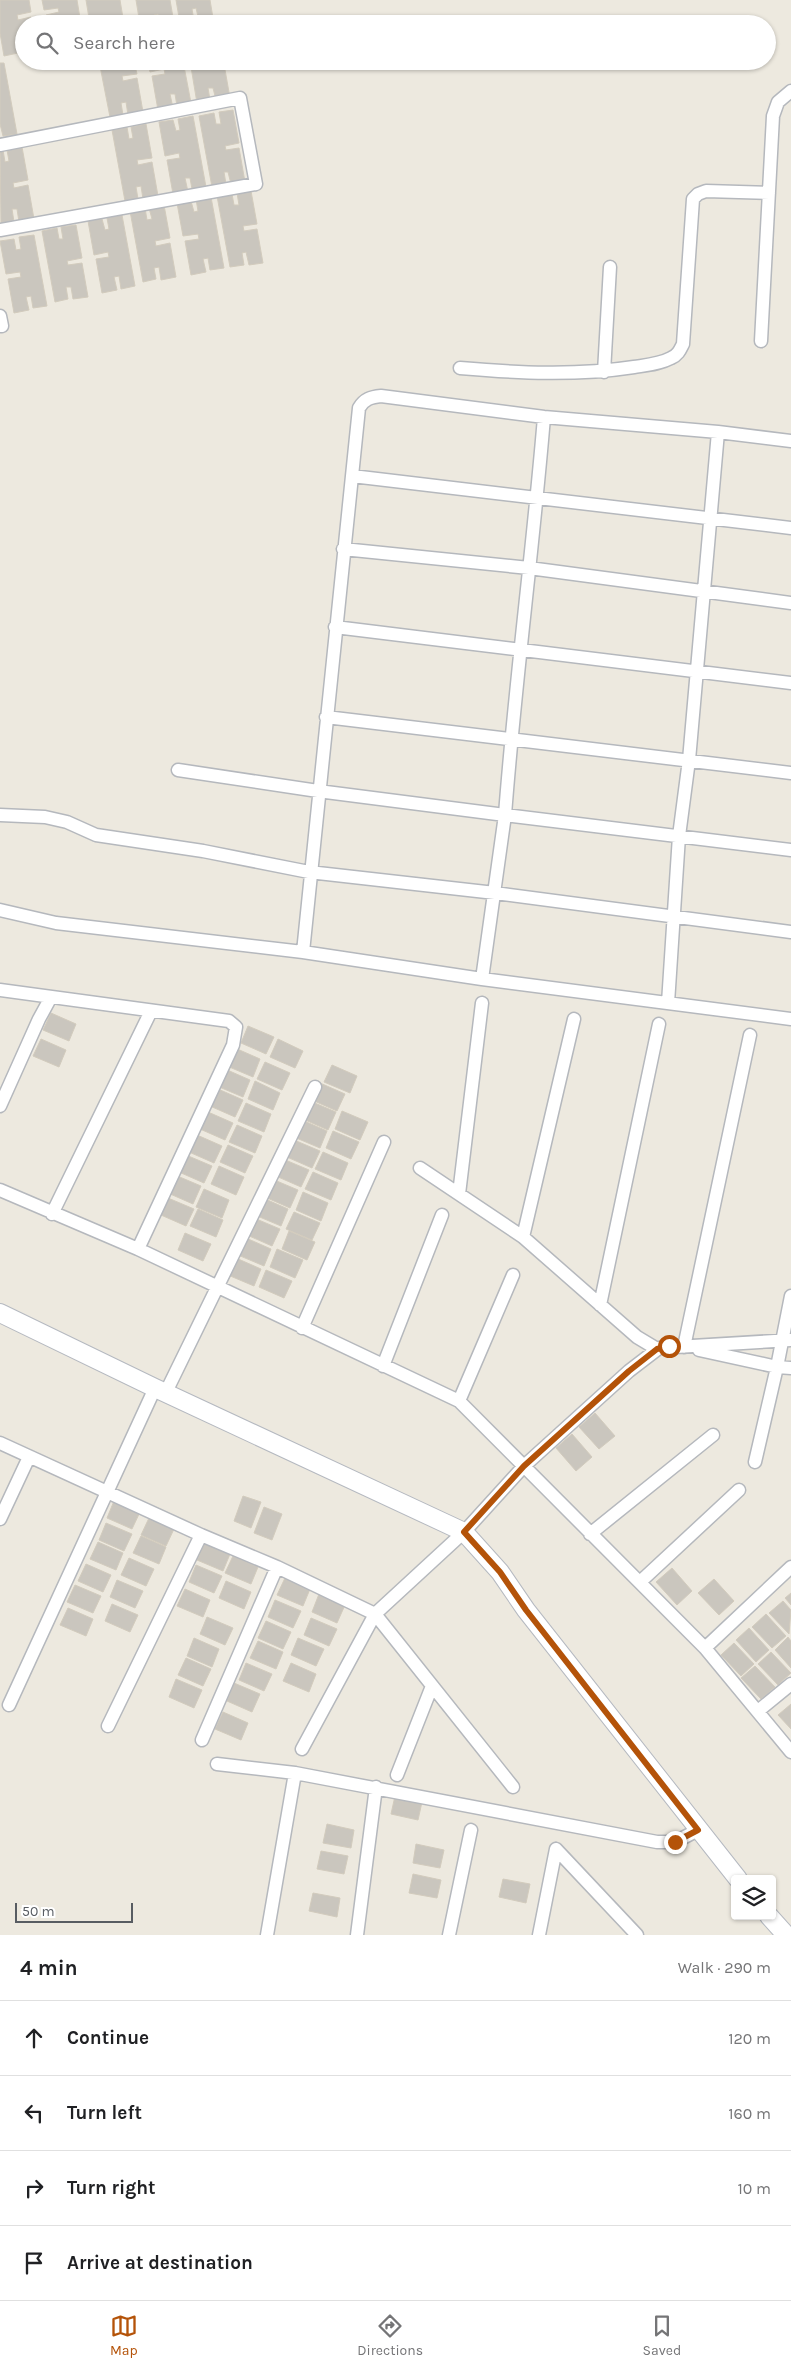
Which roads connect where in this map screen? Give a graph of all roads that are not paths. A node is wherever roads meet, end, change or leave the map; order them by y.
1 (791, 91) edge
2 (0, 145) edge
3 (768, 193) junction
4 (0, 230) edge
5 (610, 267) dead end
6 (0, 316) edge
7 (0, 326) edge
8 (761, 341) dead end
9 (460, 368) dead end
10 (604, 372) junction
11 (544, 417) junction
12 (718, 432) junction
13 (791, 441) edge
14 (352, 476) junction
15 (537, 497) junction
16 (711, 518) junction
17 (791, 528) edge
18 (343, 549) junction
19 (529, 568) junction
20 (705, 590) junction
21 (791, 603) edge
22 (335, 627) junction
23 (519, 650) junction
24 (697, 671) junction
25 (791, 684) edge
26 (326, 716) junction
27 (511, 738) junction
28 (689, 760) junction
29 (178, 770) dead end
30 (791, 773) edge
31 (318, 791) junction
32 (0, 815) edge
33 (505, 815) junction
34 (679, 836) junction
35 (791, 850) edge
36 (309, 872) junction
37 (494, 893) junction
38 (0, 910) edge
39 (674, 917) junction
40 (791, 932) edge
41 (302, 952) junction
42 (482, 979) junction
43 (0, 990) edge
44 (52, 997) junction
45 (482, 1003) dead end
46 (668, 1003) junction
47 (150, 1011) junction
48 (574, 1019) dead end
49 (791, 1019) edge
50 (659, 1024) dead end
51 (750, 1035) dead end
52 (315, 1087) dead end
53 (0, 1106) edge
54 (384, 1142) dead end
55 (420, 1168) dead end
56 (0, 1190) edge
57 (459, 1194) junction
58 (52, 1214) junction
59 (442, 1215) dead end
60 (523, 1237) junction
61 (138, 1249) junction
62 (513, 1275) dead end
63 (216, 1287) junction
64 (791, 1296) edge
65 (600, 1305) junction
66 (0, 1313) edge
67 (302, 1328) junction
68 (787, 1340) edge
69 (684, 1347) junction
70 (657, 1349) junction
71 (383, 1366) junction
72 (778, 1367) junction
73 (791, 1368) edge
74 (160, 1390) junction
75 (459, 1401) junction
76 (713, 1434) dead end
77 (0, 1443) edge
78 (29, 1457) junction
79 (755, 1462) dead end
80 (524, 1466) junction
81 (739, 1490) dead end
82 (106, 1492) junction
83 (0, 1519) edge
84 (464, 1532) junction
85 (590, 1534) junction
86 (201, 1535) junction
87 (277, 1567) junction
88 (791, 1567) edge
89 (640, 1582) junction
90 (375, 1614) junction
91 (705, 1648) junction
92 (791, 1684) edge
93 (432, 1686) junction
94 (9, 1705) dead end
95 (758, 1711) junction
96 (108, 1726) dead end
97 (202, 1740) dead end
98 (302, 1749) dead end
99 (791, 1752) edge
100 (217, 1764) dead end
101 (295, 1773) junction
102 (397, 1775) dead end
103 (376, 1787) junction
104 (513, 1788) dead end
105 (471, 1830) dead end
106 (698, 1830) junction
107 (735, 1875) edge
108 (773, 1920) edge
109 (632, 1932) edge
110 (267, 1935) edge
111 (357, 1935) edge
112 (449, 1935) edge
113 (539, 1935) edge
114 (786, 1935) edge

1 - 3 street
2 - 4 street
3 - 8 street
3 - 10 street
5 - 10 street
6 - 7 street
9 - 10 street
11 - 12 street
11 - 14 street
11 - 15 street
12 - 13 street
12 - 16 street
14 - 15 street
14 - 18 street
15 - 16 street
15 - 19 street
16 - 17 street
16 - 20 street
18 - 19 street
18 - 22 street
19 - 20 street
19 - 23 street
20 - 21 street
20 - 24 street
22 - 23 street
22 - 26 street
23 - 24 street
23 - 27 street
24 - 25 street
24 - 28 street
26 - 27 street
26 - 31 street
27 - 28 street
27 - 33 street
28 - 30 street
28 - 34 street
29 - 31 street
31 - 33 street
31 - 36 street
32 - 36 street
33 - 34 street
33 - 37 street
34 - 35 street
34 - 39 street
36 - 37 street
36 - 41 street
37 - 39 street
37 - 42 street
38 - 41 street
39 - 40 street
39 - 46 street
41 - 42 street
42 - 46 street
43 - 44 street
44 - 47 street
44 - 53 street
45 - 57 street
46 - 49 street
47 - 58 street
47 - 61 street
48 - 60 street
50 - 65 street
51 - 69 street
52 - 63 street
54 - 67 street
55 - 57 street
56 - 58 street
57 - 60 street
58 - 61 street
59 - 71 street
60 - 65 street
61 - 63 street
62 - 75 street
63 - 67 street
63 - 74 street
64 - 68 street
65 - 70 street
66 - 74 main road
67 - 71 street
68 - 69 street
68 - 72 street
69 - 70 street
69 - 72 street
70 - 80 street
71 - 75 street
72 - 73 street
72 - 79 street
74 - 82 street
74 - 84 main road
75 - 80 street
76 - 85 street
77 - 78 street
78 - 82 street
78 - 83 street
80 - 84 street
80 - 85 street
81 - 89 street
82 - 86 street
82 - 94 street
84 - 90 street
84 - 106 main road
85 - 89 street
86 - 87 street
86 - 96 street
87 - 90 street
87 - 97 street
88 - 91 street
89 - 91 street
90 - 93 street
90 - 98 street
91 - 95 street
92 - 95 street
93 - 102 street
93 - 104 street
95 - 99 street
100 - 101 street
101 - 103 street
101 - 110 street
103 - 106 street
103 - 111 street
105 - 112 street
106 - 107 main road
108 - 114 main road
109 - 113 street

